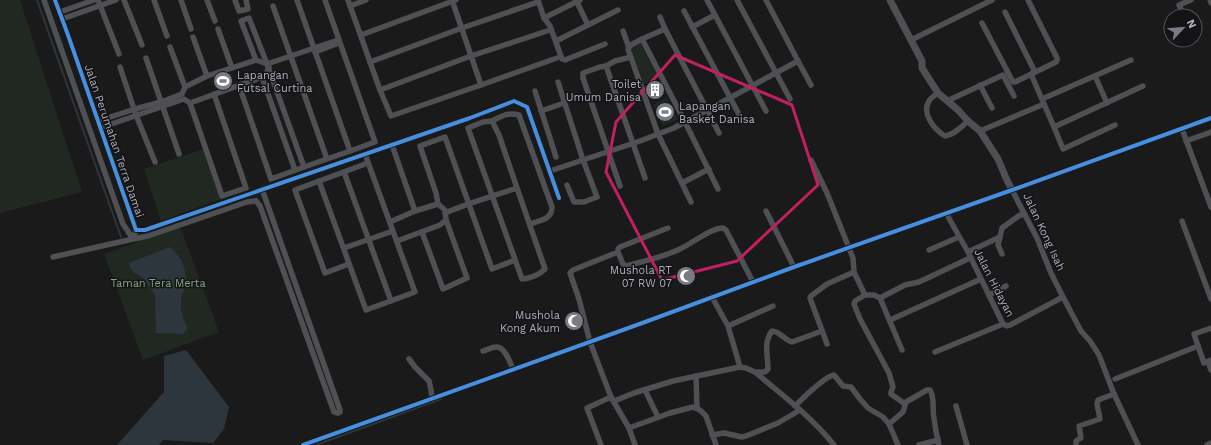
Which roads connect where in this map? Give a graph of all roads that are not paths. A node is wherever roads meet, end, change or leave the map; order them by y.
1 (44, 0) edge
2 (55, 0) edge
3 (94, 0) edge
4 (116, 0) edge
5 (124, 0) edge
6 (154, 0) edge
7 (181, 0) edge
8 (207, 0) edge
9 (235, 0) edge
10 (246, 0) edge
11 (297, 0) edge
12 (325, 0) edge
13 (366, 0) edge
14 (454, 0) edge
15 (707, 0) edge
16 (737, 0) edge
17 (766, 0) edge
18 (890, 0) edge
19 (992, 0) edge
20 (1028, 0) edge
21 (1191, 0) edge
22 (1210, 0) edge
23 (538, 1) edge
24 (578, 1) edge
25 (99, 3) edge
26 (349, 3) edge
27 (1211, 3) edge
28 (273, 6) dead end
29 (1180, 8) edge
30 (618, 10) dead end
31 (684, 11) dead end
32 (60, 12) junction
33 (1005, 12) dead end
34 (715, 15) junction
35 (660, 17) dead end
36 (544, 18) junction
37 (62, 19) junction
38 (215, 20) dead end
39 (982, 23) dead end
40 (588, 25) junction
41 (692, 27) junction
42 (462, 28) junction
43 (665, 28) junction
44 (191, 29) dead end
45 (218, 29) dead end
46 (547, 31) dead end
47 (623, 31) dead end
48 (360, 35) junction
49 (167, 36) dead end
50 (193, 37) dead end
51 (642, 39) junction
52 (911, 40) junction
53 (556, 41) junction
54 (339, 42) junction
55 (605, 44) dead end
56 (142, 45) dead end
57 (170, 47) dead end
58 (629, 48) junction
59 (314, 50) junction
60 (119, 54) dead end
61 (471, 56) junction
62 (631, 57) junction
63 (146, 58) dead end
64 (291, 58) junction
65 (556, 58) dead end
66 (256, 60) junction
67 (1131, 60) dead end
68 (370, 62) junction
69 (798, 62) junction
70 (268, 66) junction
71 (606, 66) junction
72 (120, 67) dead end
73 (232, 68) junction
74 (776, 73) junction
75 (1033, 73) junction
76 (207, 76) junction
77 (1095, 76) junction
78 (262, 77) junction
79 (558, 82) dead end
80 (239, 85) junction
81 (482, 85) junction
82 (811, 85) dead end
83 (980, 85) junction
84 (753, 86) junction
85 (1143, 86) dead end
86 (185, 87) junction
87 (380, 90) junction
88 (535, 91) dead end
89 (938, 93) junction
90 (214, 94) junction
91 (1014, 96) dead end
92 (183, 97) junction
93 (730, 98) junction
94 (790, 99) dead end
95 (948, 101) junction
96 (1043, 102) junction
97 (190, 103) junction
98 (564, 103) junction
99 (1107, 103) junction
100 (162, 105) junction
101 (992, 108) dead end
102 (541, 110) junction
103 (707, 110) junction
104 (766, 111) dead end
105 (135, 112) junction
106 (1211, 118) edge
107 (742, 120) dead end
108 (98, 121) junction
109 (492, 121) junction
110 (968, 121) junction
111 (685, 122) junction
112 (1115, 125) dead end
113 (1054, 127) junction
114 (100, 128) junction
115 (1182, 129) junction
116 (980, 131) junction
117 (1211, 132) edge
118 (718, 133) dead end
119 (658, 134) junction
120 (1186, 141) junction
121 (633, 143) junction
122 (392, 145) junction
123 (350, 151) junction
124 (608, 152) junction
125 (179, 154) dead end
126 (365, 154) junction
127 (556, 157) dead end
128 (326, 159) junction
129 (583, 160) junction
130 (811, 160) dead end
131 (154, 162) dead end
132 (368, 163) junction
133 (304, 168) junction
134 (295, 170) junction
135 (709, 170) junction
136 (550, 171) junction
137 (344, 172) junction
138 (645, 178) dead end
139 (319, 181) junction
140 (682, 183) junction
141 (567, 185) dead end
142 (620, 186) dead end
143 (518, 188) junction
144 (262, 189) junction
145 (718, 189) dead end
146 (1012, 190) junction
147 (493, 196) junction
148 (559, 198) dead end
149 (256, 201) junction
150 (691, 202) dead end
151 (438, 204) junction
152 (468, 204) junction
153 (1211, 207) edge
154 (766, 210) dead end
155 (415, 211) junction
156 (445, 213) junction
157 (946, 213) junction
158 (1025, 215) junction
159 (446, 220) junction
160 (1182, 221) dead end
161 (390, 222) junction
162 (530, 224) junction
163 (668, 228) dead end
164 (136, 230) junction
165 (393, 230) junction
166 (422, 232) junction
167 (1000, 237) junction
168 (959, 238) junction
169 (133, 239) junction
170 (368, 240) junction
171 (397, 241) junction
172 (344, 248) junction
173 (849, 248) junction
174 (929, 250) dead end
175 (618, 252) junction
176 (968, 252) junction
177 (1002, 254) dead end
178 (53, 257) dead end
179 (970, 258) junction
180 (515, 260) junction
181 (349, 264) junction
182 (794, 267) junction
183 (854, 272) junction
184 (981, 278) junction
185 (753, 282) junction
186 (1006, 286) dead end
187 (865, 295) junction
188 (989, 295) junction
189 (712, 297) junction
190 (1063, 297) junction
191 (880, 298) junction
192 (1211, 299) edge
193 (391, 301) junction
194 (773, 306) dead end
195 (890, 320) junction
196 (1003, 324) junction
197 (728, 326) junction
198 (1211, 328) edge
199 (822, 332) junction
200 (590, 342) junction
201 (827, 344) dead end
202 (1198, 346) junction
203 (902, 350) dead end
204 (483, 351) dead end
205 (934, 352) dead end
206 (409, 359) dead end
207 (1209, 361) edge
208 (740, 367) junction
209 (513, 369) junction
210 (1211, 370) edge
211 (755, 372) junction
212 (696, 376) junction
213 (1115, 378) dead end
214 (645, 390) junction
215 (1114, 394) junction
216 (432, 399) junction
217 (613, 399) junction
218 (905, 404) junction
219 (956, 406) dead end
220 (697, 408) junction
221 (797, 408) junction
222 (658, 418) junction
223 (889, 424) junction
224 (628, 428) junction
225 (712, 436) junction
226 (938, 443) edge
227 (1211, 443) edge
228 (303, 445) edge
229 (601, 445) edge
230 (635, 445) edge
231 (716, 445) edge
232 (834, 445) edge
233 (898, 445) edge
234 (919, 445) edge
235 (967, 445) edge
236 (1076, 445) edge
237 (1138, 445) edge
238 (1207, 445) edge

1 - 169 street, Jalan Perumahan Terra Damai
2 - 32 street, Jalan Perumahan Terra Damai
3 - 32 street
4 - 25 street
5 - 56 street
6 - 49 street
7 - 44 street
8 - 38 street
9 - 10 street
11 - 59 street
12 - 54 street
13 - 26 street
14 - 42 street
14 - 48 street
15 - 34 street
16 - 74 street
17 - 69 street
18 - 52 street, Jalan Kong Isah
19 - 52 street
20 - 75 street
21 - 29 street
22 - 27 street
23 - 36 street
23 - 42 street
24 - 36 street
24 - 40 street
25 - 37 street
25 - 60 street
26 - 48 street
28 - 64 street
30 - 40 street
31 - 41 street
32 - 37 street, Jalan Perumahan Terra Damai
33 - 75 street
34 - 41 street
34 - 84 street
35 - 43 street
36 - 53 street
37 - 108 street, Jalan Perumahan Terra Damai
39 - 75 street
40 - 53 street
41 - 93 street
42 - 61 street
42 - 68 street
43 - 51 street
43 - 103 street
45 - 73 street
46 - 61 street
47 - 58 street
48 - 68 street
50 - 76 street
51 - 58 street
51 - 111 street
52 - 89 street, Jalan Kong Isah
53 - 55 street
54 - 59 street
54 - 123 street
57 - 86 street
58 - 62 street
59 - 64 street
59 - 123 street
61 - 81 street
61 - 87 street
62 - 71 street
62 - 119 street
63 - 100 street
64 - 70 street
64 - 128 street
65 - 81 street
66 - 70 street
66 - 70 street
66 - 73 street
67 - 77 street
68 - 87 street
69 - 74 street
69 - 82 street
70 - 78 street
70 - 133 street
71 - 121 street
71 - 124 street
72 - 105 street
73 - 76 street
74 - 84 street
74 - 94 street
75 - 96 street
76 - 86 street
77 - 96 street
77 - 99 street
78 - 80 street
78 - 134 street
79 - 98 street
80 - 90 street
80 - 134 street
81 - 87 street
83 - 91 street
83 - 95 street
83 - 101 street
84 - 93 street
84 - 104 street
85 - 99 street
86 - 92 street
88 - 102 street
89 - 95 street, Jalan Kong Isah
89 - 110 street
90 - 97 street
90 - 97 street
92 - 97 street
92 - 100 street
93 - 103 street
93 - 107 street
95 - 110 street, Jalan Kong Isah
96 - 113 street
96 - 116 street
98 - 102 street
98 - 129 street
99 - 113 street
100 - 105 street
100 - 125 street
102 - 127 street
103 - 111 street
103 - 118 street
105 - 108 street
105 - 114 street
105 - 131 street
106 - 115 street
108 - 114 street, Jalan Perumahan Terra Damai
109 - 143 street
109 - 147 street
109 - 162 street
110 - 116 street, Jalan Kong Isah
111 - 119 street
111 - 135 street
112 - 113 street
114 - 164 street, Jalan Perumahan Terra Damai
115 - 120 street
115 - 146 street
116 - 146 street, Jalan Kong Isah
117 - 120 street
119 - 121 street
119 - 140 street
120 - 153 street
121 - 124 street
121 - 138 street
122 - 126 street, Jalan Perumahan Terra Damai
122 - 136 street, Jalan Perumahan Terra Damai
122 - 155 street
123 - 128 street
124 - 129 street
124 - 142 street
126 - 132 street
126 - 144 street, Jalan Perumahan Terra Damai
128 - 133 street
129 - 136 street
129 - 141 street
130 - 173 street
132 - 137 street
132 - 161 street
133 - 134 street
135 - 140 street
135 - 145 street
136 - 148 street, Jalan Perumahan Terra Damai
137 - 139 street
137 - 170 street
139 - 172 street
139 - 181 street
140 - 150 street
143 - 147 street
143 - 162 street
144 - 149 street
144 - 149 street
144 - 164 street, Jalan Perumahan Terra Damai
146 - 157 street
146 - 158 street, Jalan Kong Isah
147 - 152 street
147 - 180 street
149 - 169 street
151 - 152 street
151 - 155 street
151 - 156 street
152 - 156 street
152 - 180 street
154 - 182 street
155 - 161 street
156 - 159 street
157 - 168 street, Jalan Hidayan
157 - 173 street
158 - 167 street
158 - 190 street, Jalan Kong Isah
159 - 166 street
159 - 166 street
160 - 192 street
161 - 165 street
162 - 180 street
163 - 175 street
164 - 169 street
165 - 170 street
165 - 171 street
166 - 171 street
167 - 176 street
167 - 177 street
168 - 174 street
168 - 176 street, Jalan Hidayan
169 - 178 street
170 - 172 street
170 - 193 street
171 - 193 street
172 - 181 street
173 - 182 street
173 - 183 street
175 - 185 street
175 - 200 street
176 - 179 street, Jalan Hidayan
179 - 184 street, Jalan Hidayan
179 - 191 street
181 - 193 street
182 - 185 street
183 - 187 street
183 - 199 street
184 - 188 street, Jalan Hidayan
184 - 195 street
185 - 189 street
186 - 188 street
187 - 191 street
187 - 218 street
188 - 196 street, Jalan Hidayan
189 - 197 street
189 - 200 street
190 - 196 street, Jalan Hidayan
190 - 215 street, Jalan Kong Isah
191 - 195 street
194 - 197 street
195 - 203 street
196 - 205 street
197 - 208 street
198 - 202 street
199 - 201 street
199 - 211 street
200 - 209 street
200 - 217 street
202 - 207 street
202 - 213 street
204 - 209 street
206 - 216 street
207 - 210 street
208 - 211 street
208 - 212 street
209 - 216 street
211 - 221 street
212 - 214 street
212 - 220 street
214 - 217 street
214 - 222 street
215 - 236 street
215 - 237 street, Jalan Kong Isah
216 - 228 street
217 - 224 street
217 - 229 street
218 - 223 street
218 - 226 street
219 - 235 street
220 - 222 street
220 - 225 street
221 - 223 street
221 - 225 street
221 - 232 street
222 - 224 street
223 - 233 street
224 - 230 street
225 - 231 street
226 - 234 street
227 - 238 street

